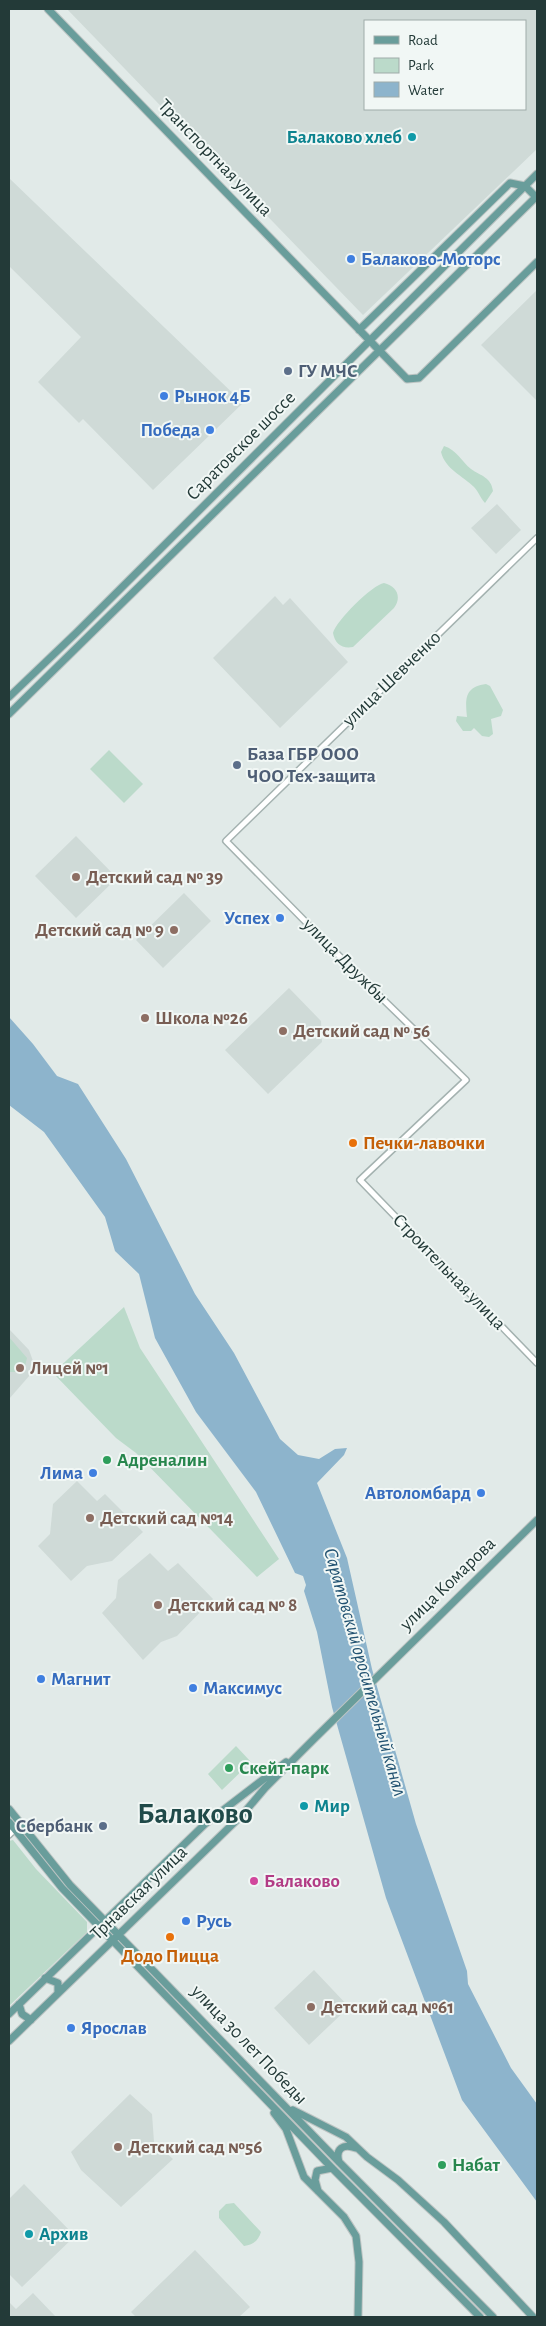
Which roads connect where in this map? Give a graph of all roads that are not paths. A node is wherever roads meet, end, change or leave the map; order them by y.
1 (48, 9) edge
2 (537, 174) edge
3 (525, 186) junction
4 (537, 197) edge
5 (537, 262) edge
6 (359, 330) junction
7 (370, 341) junction
8 (379, 351) junction
9 (537, 538) edge
10 (9, 697) edge
11 (9, 714) edge
12 (226, 841) joint
13 (360, 1180) joint
14 (537, 1363) edge
15 (537, 1520) edge
16 (315, 1738) junction
17 (232, 1803) junction
18 (9, 1809) edge
19 (243, 1814) junction
20 (9, 1822) edge
21 (21, 1824) junction
22 (12, 1832) edge
23 (102, 1923) junction
24 (116, 1936) junction
25 (45, 1978) junction
26 (58, 1994) junction
27 (19, 2004) junction
28 (9, 2014) edge
29 (31, 2020) junction
30 (9, 2041) edge
31 (248, 2080) junction
32 (281, 2101) junction
33 (360, 2150) junction
34 (339, 2162) junction
35 (332, 2168) junction
36 (318, 2191) junction
37 (358, 2317) edge
38 (480, 2317) edge
39 (493, 2317) edge
40 (533, 2317) edge

1 - 6 main road, Транспортная улица
2 - 3 main road, Саратовское шоссе
3 - 4 main road
3 - 6 main road
3 - 7 main road, Саратовское шоссе
4 - 8 main road, Саратовское шоссе
5 - 8 main road, Транспортная улица
6 - 7 main road, Транспортная улица
7 - 8 main road, Транспортная улица
7 - 10 main road, Саратовское шоссе
8 - 11 main road, Саратовское шоссе
9 - 12 street, улица Шевченко
12 - 13 street, улица Дружбы
13 - 14 street, Строительная улица
15 - 16 main road, улица Комарова
16 - 17 main road, Трнавская улица
16 - 19 main road, Трнавская улица
17 - 19 main road
17 - 23 main road, Трнавская улица
18 - 21 main road, улица 30 лет Победы
19 - 24 main road, Трнавская улица
20 - 22 main road
21 - 22 main road
21 - 23 main road, улица 30 лет Победы
22 - 23 main road
23 - 24 main road, улица 30 лет Победы
23 - 25 main road, Трнавская улица
24 - 26 main road, Трнавская улица
24 - 31 main road
24 - 32 main road, улица 30 лет Победы
25 - 26 main road
25 - 27 main road, Трнавская улица
26 - 29 main road, Трнавская улица
27 - 28 main road, Трнавская улица
27 - 29 main road
29 - 30 main road, Трнавская улица
31 - 35 main road
31 - 36 main road
32 - 33 main road
32 - 34 main road, улица 30 лет Победы
33 - 34 main road
33 - 40 main road
34 - 39 main road, улица 30 лет Победы
35 - 36 main road
35 - 38 main road
36 - 37 main road

